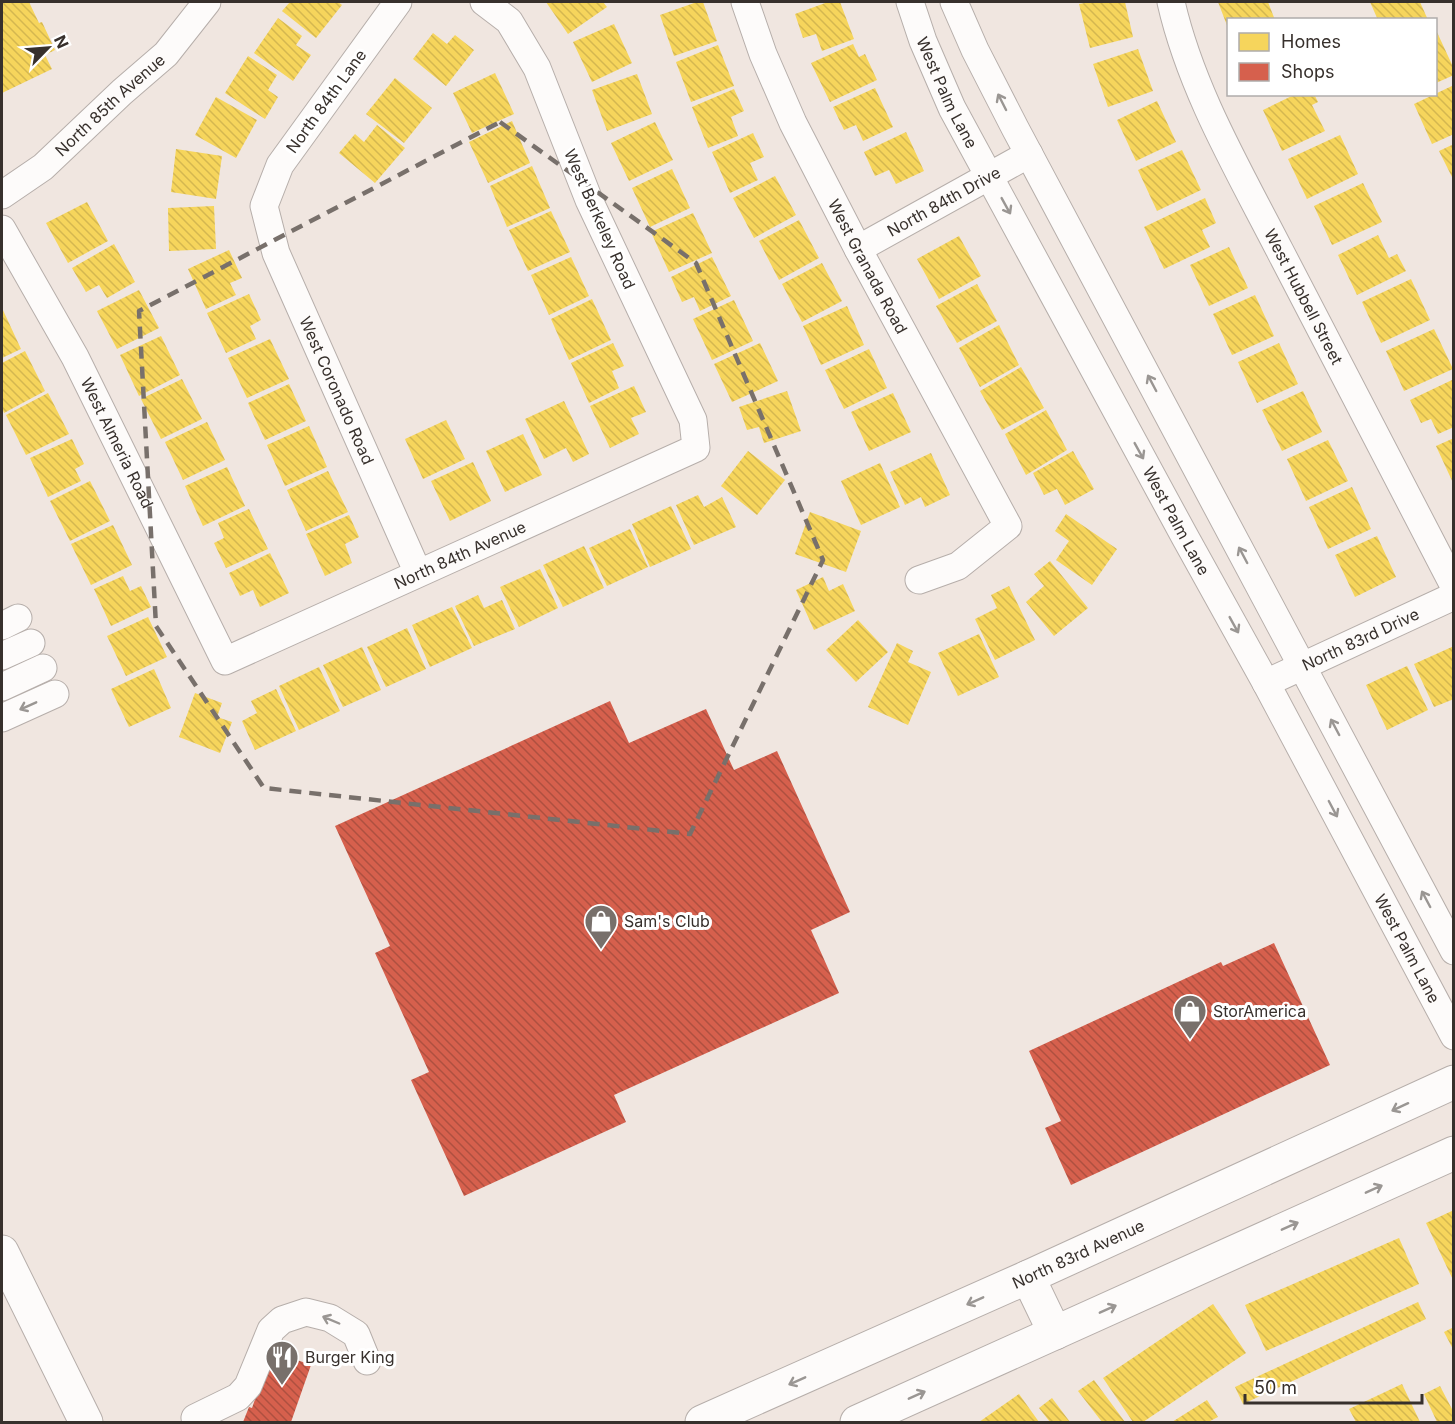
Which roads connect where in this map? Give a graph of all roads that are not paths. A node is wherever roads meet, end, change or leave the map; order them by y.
1 (207, 2) edge
2 (398, 2) edge
3 (484, 2) edge
4 (745, 2) edge
5 (910, 2) edge
6 (954, 2) edge
7 (1171, 2) edge
8 (1029, 154) junction
9 (989, 176) junction
10 (2, 195) edge
11 (264, 206) joint
12 (2, 229) edge
13 (858, 249) junction
14 (696, 448) joint
15 (418, 573) junction
16 (920, 580) dead end
17 (1454, 586) edge
18 (1454, 596) edge
19 (31, 643) dead end
20 (2, 656) edge
21 (225, 661) joint
22 (1302, 666) junction
23 (43, 668) dead end
24 (1266, 683) junction
25 (2, 687) edge
26 (55, 694) dead end
27 (2, 718) edge
28 (1454, 951) edge
29 (1454, 1036) edge
30 (1454, 1082) edge
31 (1454, 1153) edge
32 (2, 1252) edge
33 (1028, 1277) junction
34 (1055, 1333) junction
35 (367, 1361) dead end
36 (195, 1418) dead end
37 (86, 1422) edge
38 (702, 1422) edge
39 (857, 1422) edge

1 - 10 street, North 85th Avenue
2 - 11 street, North 84th Lane
3 - 14 street, West Berkeley Road
4 - 13 street, West Granada Road
5 - 9 street, West Palm Lane
8 -> 6 street
7 - 17 street, West Hubbell Street
8 - 9 street, North 84th Drive
22 -> 8 street
9 - 13 street, North 84th Drive
9 -> 24 street, West Palm Lane
11 - 15 street, West Coronado Road
12 - 21 street, West Almeria Road
13 - 16 street, West Granada Road
14 - 15 street, North 84th Avenue
15 - 21 street, North 84th Avenue
18 - 22 street, North 83rd Drive
19 - 20 street
22 - 24 street, North 83rd Drive
28 -> 22 street
23 - 25 street
24 -> 29 street, West Palm Lane
26 -> 27 street
30 -> 33 main road, North 83rd Avenue
34 -> 31 main road
32 - 37 main road
33 - 34 main road
33 -> 38 main road, North 83rd Avenue
39 -> 34 main road
35 -> 36 street

